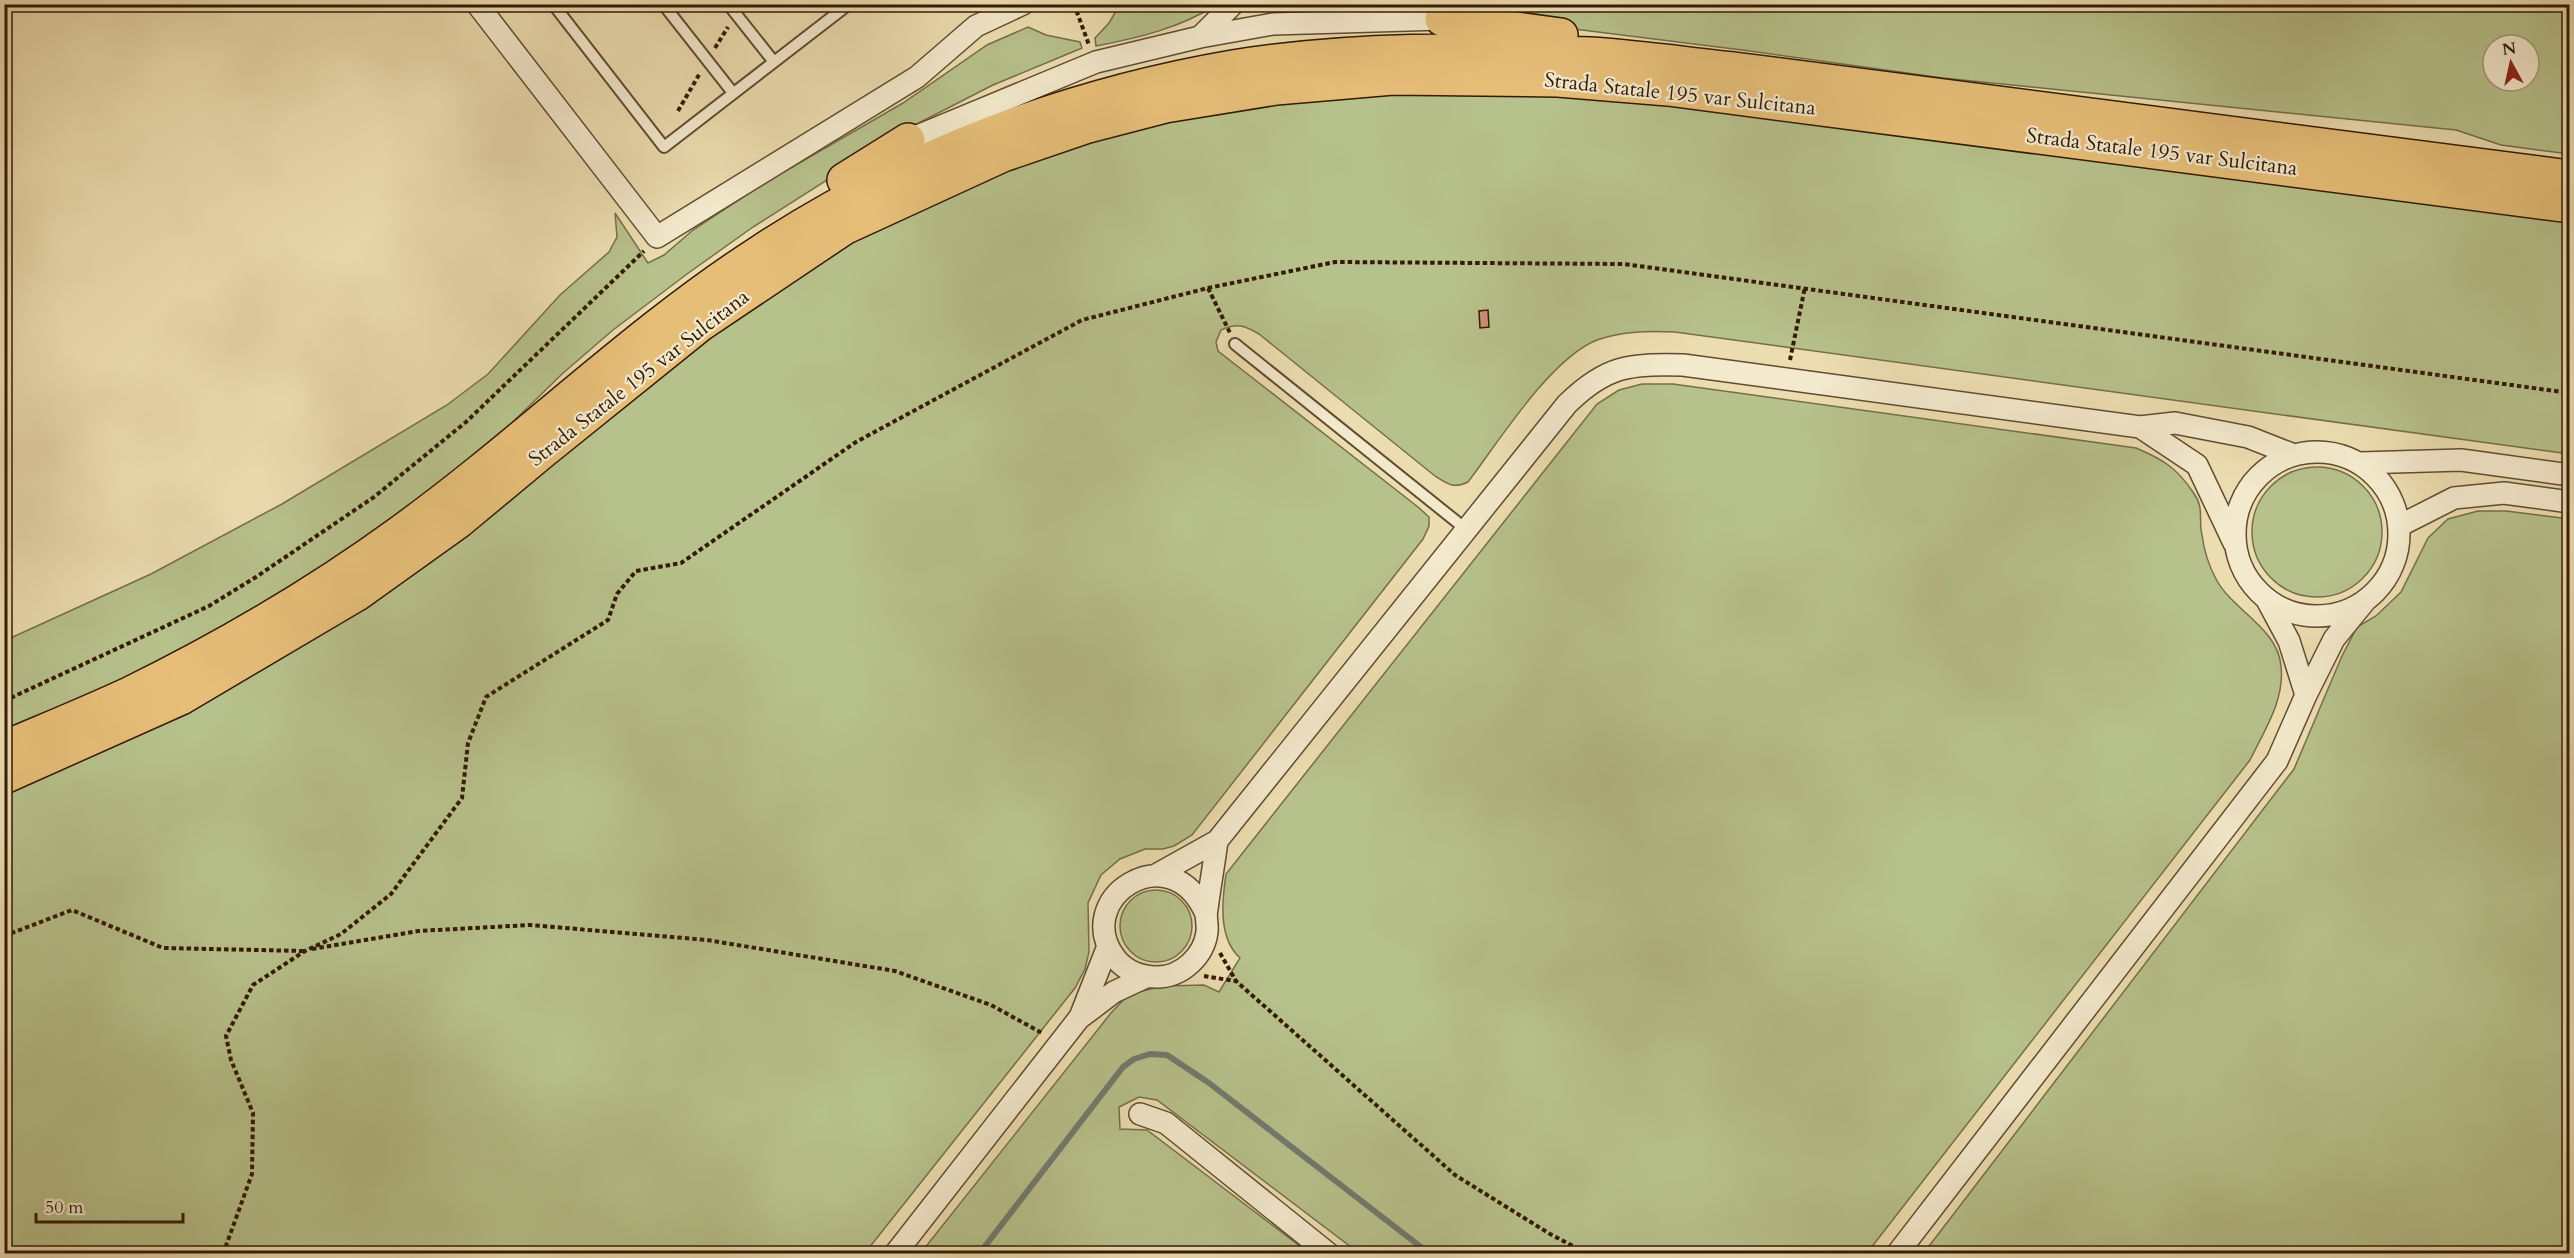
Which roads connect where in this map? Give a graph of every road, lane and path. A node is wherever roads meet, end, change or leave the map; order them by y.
1 (477, 4) edge
2 (553, 4) edge
3 (663, 4) edge
4 (728, 4) edge
5 (849, 4) edge
6 (1023, 4) edge
7 (1074, 4) edge
8 (1233, 4) edge
9 (1433, 12) edge
10 (1200, 37) junction
11 (1596, 54) junction
12 (774, 62) junction
13 (1096, 62) junction
14 (733, 93) junction
15 (908, 140) joint
16 (2570, 177) edge
17 (2570, 206) edge
18 (657, 237) junction
19 (1805, 287) junction
20 (1208, 288) junction
21 (692, 300) junction
22 (1235, 344) joint
23 (1786, 379) junction
24 (2570, 393) edge
25 (2139, 427) junction
26 (2294, 455) junction
27 (2360, 464) junction
28 (2570, 475) edge
29 (2570, 502) edge
30 (2399, 526) junction
31 (1467, 530) junction
32 (2235, 548) junction
33 (2267, 600) junction
34 (2365, 601) junction
35 (2306, 695) junction
36 (4, 700) edge
37 (4, 748) edge
38 (4, 777) edge
39 (1217, 841) junction
40 (1156, 875) junction
41 (1206, 914) junction
42 (4, 936) edge
43 (1108, 946) junction
44 (305, 951) junction
45 (1146, 977) junction
46 (1236, 981) dead end
47 (1080, 1017) junction
48 (1062, 1044) junction
49 (1140, 1114) dead end
50 (223, 1254) edge
51 (895, 1254) edge
52 (1329, 1254) edge
53 (1588, 1254) edge
54 (1897, 1254) edge

1 - 18 street
2 - 14 lane
3 - 14 lane
4 - 12 lane
5 - 12 lane
6 - 18 street
7 - 13 path
8 - 10 street
9 - 10 street
9 - 11 highway
10 - 13 street
11 - 16 highway, Strada Statale 195 var Sulcitana
11 - 21 highway, Strada Statale 195 var Sulcitana
12 - 14 lane
13 - 15 street
15 - 21 highway
17 - 38 highway, Strada Statale 195 var Sulcitana
18 - 36 path
19 - 20 path
19 - 23 path
19 - 24 path
20 - 22 path
20 - 44 path
21 - 37 highway, Strada Statale 195 var Sulcitana
22 - 31 lane
23 - 25 street
23 - 31 street
25 - 26 street
25 - 32 street
26 - 27 street
26 - 32 street
27 - 28 street
27 - 30 street
29 - 30 street
30 - 34 street
31 - 39 street
32 - 33 street
33 - 34 street
33 - 35 street
34 - 35 street
35 - 54 street
39 - 40 street
39 - 41 street
40 - 41 street
40 - 43 street
41 - 45 street
42 - 44 path
43 - 45 street
43 - 47 street
44 - 48 path
44 - 50 path
45 - 47 street
46 - 53 path
47 - 48 street
48 - 51 street
49 - 52 street

